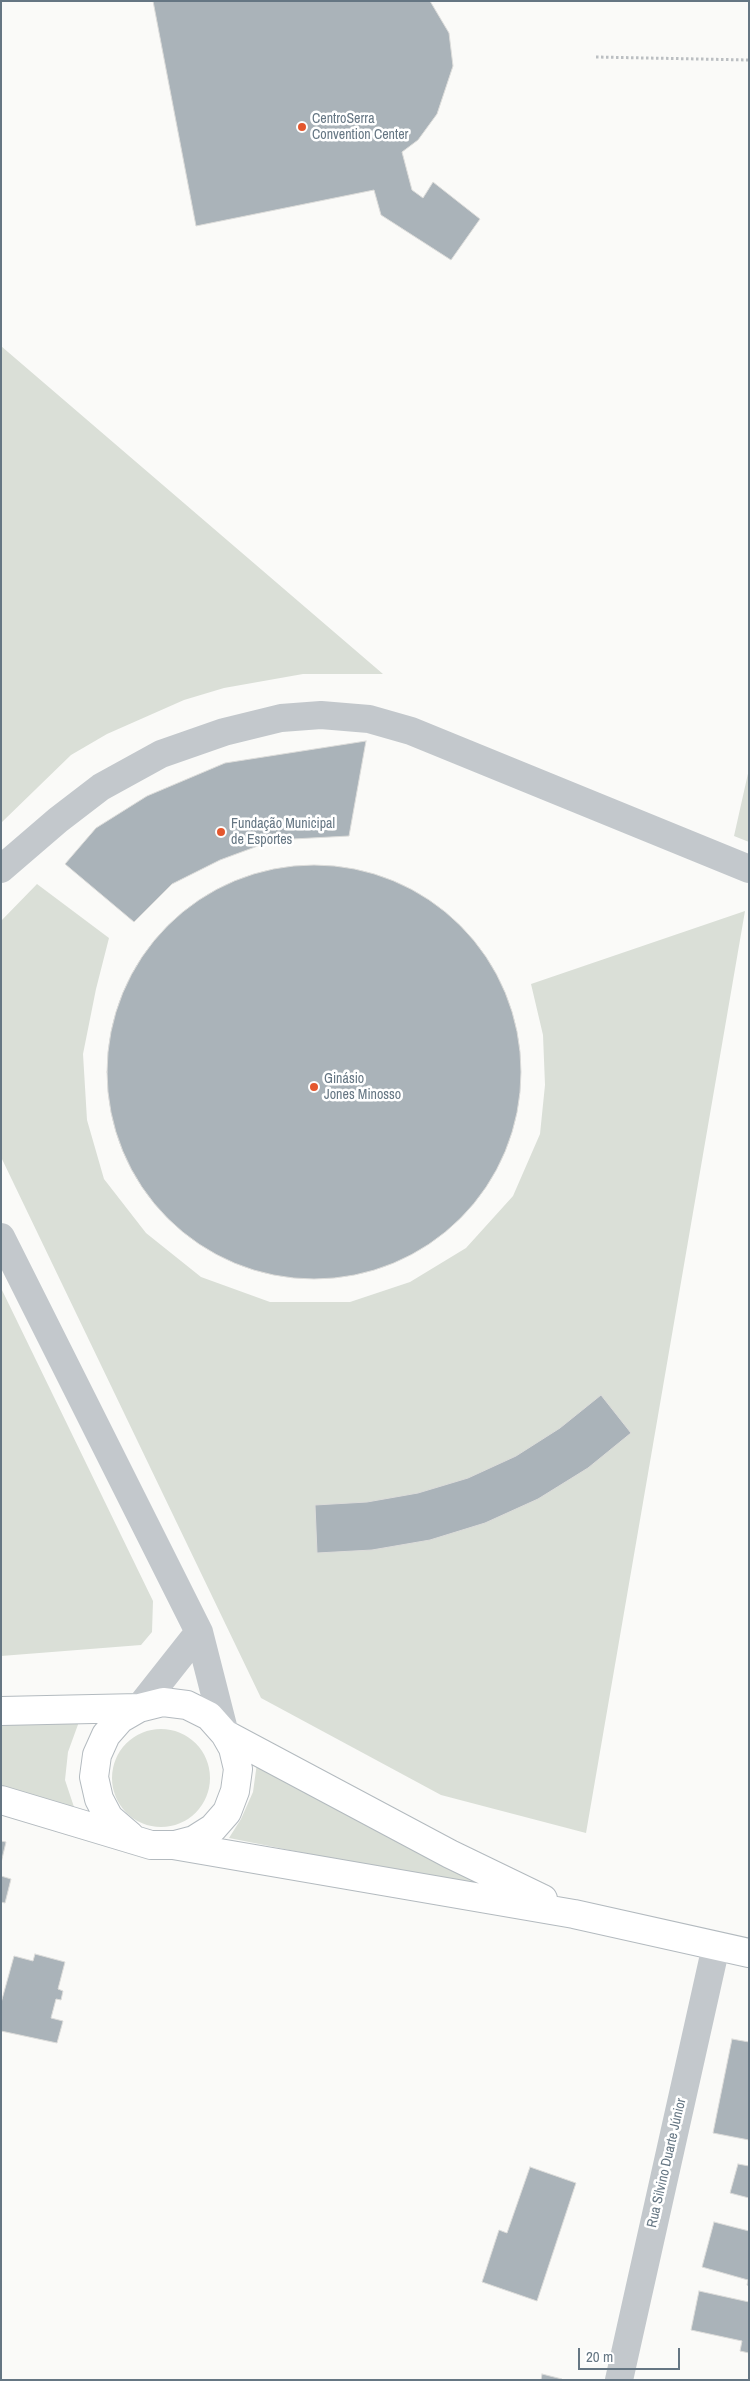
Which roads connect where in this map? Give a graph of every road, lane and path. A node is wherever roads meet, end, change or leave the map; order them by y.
1 (596, 57) dead end
2 (749, 60) edge
3 (1, 869) edge
4 (749, 869) edge
5 (1, 1237) edge
6 (199, 1632) junction
7 (139, 1708) junction
8 (1, 1711) edge
9 (226, 1734) junction
10 (1, 1800) edge
11 (131, 1837) junction
12 (173, 1846) junction
13 (574, 1914) junction
14 (716, 1946) junction
15 (749, 1953) edge
16 (619, 2380) edge

1 - 2 path
3 - 4 street
5 - 6 street
6 - 7 street
6 - 9 street
7 - 8 main road
7 - 9 main road
7 - 11 main road
9 - 12 main road
9 - 13 main road
10 - 11 main road
11 - 12 main road
12 - 13 main road
13 - 14 main road
14 - 15 main road
14 - 16 street, Rua Silvino Duarte Júnior

